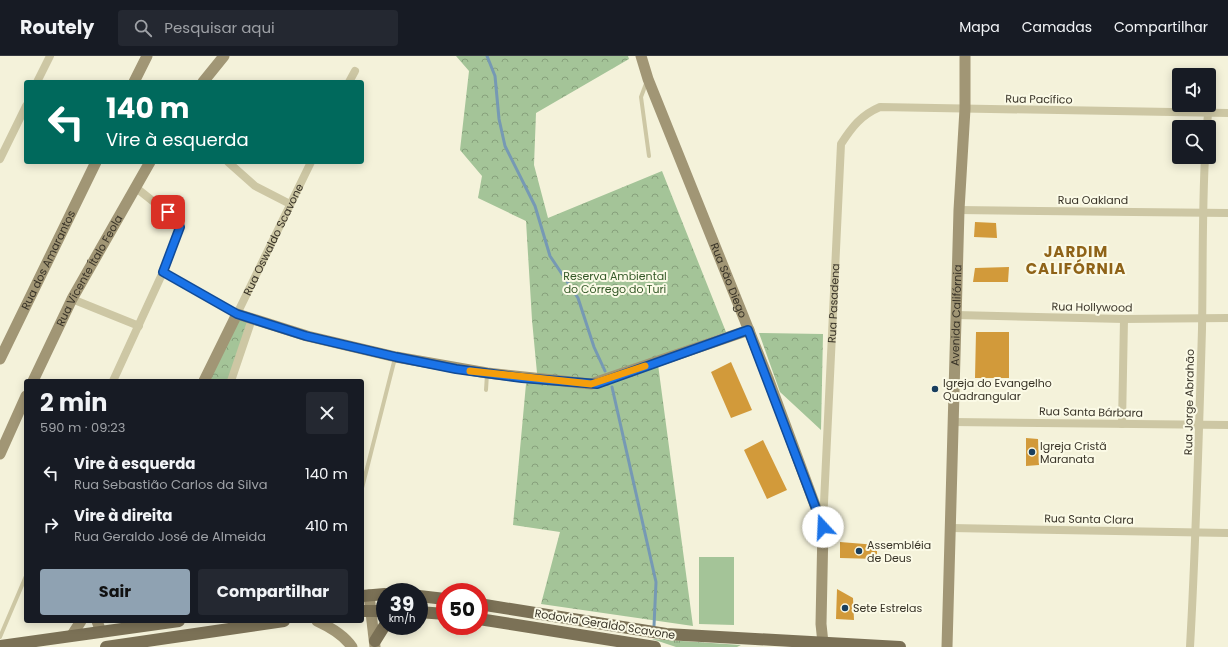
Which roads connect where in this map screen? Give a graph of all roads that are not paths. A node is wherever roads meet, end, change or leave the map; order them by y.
1 (50, 56) edge
2 (147, 56) edge
3 (224, 56) edge
4 (641, 56) edge
5 (965, 56) edge
6 (355, 71) dead end
7 (648, 79) junction
8 (38, 80) edge
9 (135, 80) edge
10 (205, 80) edge
11 (350, 80) edge
12 (965, 109) junction
13 (24, 110) edge
14 (1208, 113) junction
15 (1228, 113) edge
16 (1208, 120) edge
17 (854, 124) joint
18 (649, 156) dead end
19 (0, 159) edge
20 (95, 164) edge
21 (149, 164) edge
22 (230, 164) edge
23 (310, 164) edge
24 (1205, 164) edge
25 (135, 187) junction
26 (290, 204) junction
27 (959, 210) junction
28 (1202, 212) junction
29 (1228, 213) edge
30 (163, 272) junction
31 (72, 299) junction
32 (237, 314) junction
33 (956, 315) junction
34 (1202, 318) junction
35 (1228, 318) edge
36 (1124, 319) junction
37 (252, 320) junction
38 (139, 326) junction
39 (748, 330) junction
40 (396, 357) junction
41 (0, 359) edge
42 (487, 373) junction
43 (34, 379) edge
44 (113, 379) edge
45 (205, 379) edge
46 (232, 379) edge
47 (486, 390) dead end
48 (24, 400) edge
49 (953, 422) junction
50 (1122, 424) junction
51 (1200, 424) junction
52 (1228, 425) edge
53 (0, 454) edge
54 (364, 480) edge
55 (825, 487) junction
56 (809, 488) junction
57 (823, 527) junction
58 (951, 528) junction
59 (1197, 532) junction
60 (1228, 533) edge
61 (24, 581) edge
62 (376, 595) edge
63 (365, 596) edge
64 (488, 605) edge
65 (367, 611) edge
66 (488, 620) edge
67 (80, 623) edge
68 (147, 623) edge
69 (273, 623) edge
70 (321, 623) edge
71 (99, 626) edge
72 (72, 635) junction
73 (380, 635) edge
74 (0, 637) edge
75 (804, 641) junction
76 (152, 644) edge
77 (375, 644) edge
78 (824, 645) edge
79 (0, 646) edge
80 (106, 647) edge
81 (352, 647) edge
82 (655, 647) edge
83 (764, 647) edge
84 (900, 647) edge
85 (947, 647) edge
86 (1190, 647) edge

1 - 8 street
2 - 9 street
3 - 10 street
4 - 7 street, Rua São Diego
5 - 12 street, Avenida Califórnia
6 - 11 street
7 - 18 lane
7 - 39 street, Rua São Diego
12 - 14 street, Rua Pacífico
12 - 17 street, Rua Pacífico
12 - 27 street, Avenida Califórnia
13 - 19 street
14 - 15 street, Rua Pacífico
14 - 16 street
17 - 55 street, Rua Pasadena
20 - 41 street, Rua dos Amarantos
21 - 25 street, Rua Vicente Ítalo Feola
22 - 26 street
23 - 26 street, Rua Oswaldo Scavone
24 - 28 street, Rua Jorge Abrahão
25 - 30 street
25 - 31 street, Rua Vicente Ítalo Feola
26 - 32 street, Rua Oswaldo Scavone
27 - 28 street, Rua Oakland
27 - 33 street, Avenida Califórnia
28 - 29 street, Rua Oakland
28 - 34 street, Rua Jorge Abrahão
30 - 32 street
30 - 38 street
31 - 38 street
31 - 43 street, Rua Vicente Ítalo Feola
32 - 37 street
32 - 45 street, Rua Oswaldo Scavone
33 - 36 street, Rua Hollywood
33 - 49 street, Avenida Califórnia
34 - 35 street, Rua Hollywood
34 - 36 street, Rua Hollywood
34 - 51 street, Rua Jorge Abrahão
36 - 50 street
37 - 40 street
37 - 46 street
38 - 44 street
39 - 42 street
39 - 56 street, Rua São Diego
40 - 42 street
40 - 54 lane
42 - 47 lane
48 - 53 street
49 - 50 street, Rua Santa Bárbara
49 - 58 street, Avenida Califórnia
50 - 51 street, Rua Santa Bárbara
51 - 52 street, Rua Santa Bárbara
51 - 59 street, Rua Jorge Abrahão
55 - 56 street
55 - 57 street, Rua Pasadena
56 - 57 street, Rua São Diego
57 - 78 street, Rua Pasadena
58 - 59 street, Rua Santa Clara
58 - 85 street, Avenida Califórnia
59 - 60 street, Rua Santa Clara
59 - 86 street, Rua Jorge Abrahão
61 - 74 lane
62 - 63 main road
63 - 65 street
64 - 75 main road, Rodovia Geraldo Scavone
65 - 77 street
66 - 82 main road, Rodovia Geraldo Scavone
67 - 72 street
68 - 71 main road
69 - 76 main road
70 - 81 street
71 - 72 main road
72 - 79 main road
73 - 77 main road
75 - 78 main road, Rodovia Geraldo Scavone
75 - 83 main road
76 - 80 main road
78 - 84 main road, Rodovia Geraldo Scavone

